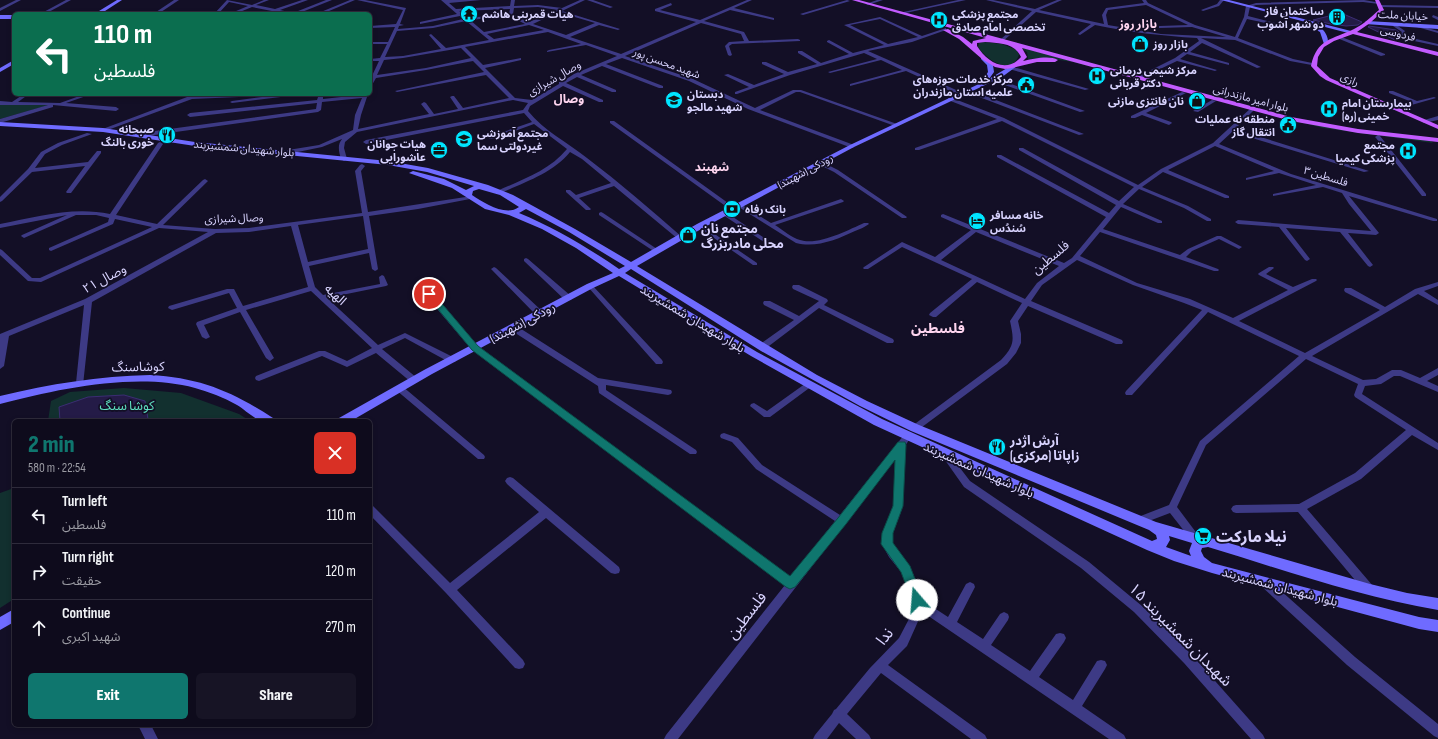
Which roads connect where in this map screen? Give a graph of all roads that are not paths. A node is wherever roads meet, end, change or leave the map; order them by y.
1 (19, 0) edge
2 (69, 0) edge
3 (120, 0) edge
4 (177, 0) edge
5 (267, 0) edge
6 (306, 0) edge
7 (330, 0) edge
8 (353, 0) edge
9 (359, 0) edge
10 (479, 0) edge
11 (513, 0) edge
12 (583, 0) edge
13 (589, 0) edge
14 (750, 0) edge
15 (849, 0) edge
16 (881, 0) edge
17 (964, 0) edge
18 (988, 0) edge
19 (1060, 0) edge
20 (1223, 0) edge
21 (1363, 0) edge
22 (227, 1) edge
23 (444, 1) edge
24 (1145, 2) edge
25 (1379, 3) edge
26 (671, 4) dead end
27 (868, 4) junction
28 (251, 6) junction
29 (1248, 6) junction
30 (513, 7) junction
31 (611, 7) dead end
32 (1438, 7) edge
33 (731, 9) junction
34 (0, 10) edge
35 (276, 10) junction
36 (457, 10) junction
37 (560, 10) junction
38 (1202, 10) dead end
39 (1034, 11) junction
40 (46, 12) edge
41 (100, 12) edge
42 (157, 12) edge
43 (218, 12) edge
44 (237, 12) edge
45 (271, 12) edge
46 (284, 12) edge
47 (298, 12) edge
48 (323, 12) edge
49 (901, 13) junction
50 (462, 14) junction
51 (802, 14) dead end
52 (510, 15) junction
53 (1433, 16) dead end
54 (1246, 17) junction
55 (0, 18) edge
56 (12, 18) edge
57 (1297, 18) junction
58 (468, 19) junction
59 (772, 19) dead end
60 (1438, 19) edge
61 (701, 22) junction
62 (598, 23) junction
63 (1317, 23) junction
64 (529, 24) junction
65 (1093, 24) junction
66 (1365, 24) junction
67 (398, 25) junction
68 (1394, 25) junction
69 (1106, 26) junction
70 (1194, 26) junction
71 (1418, 26) junction
72 (372, 27) edge
73 (1160, 27) dead end
74 (1269, 27) dead end
75 (1438, 27) edge
76 (618, 29) dead end
77 (945, 29) junction
78 (396, 30) junction
79 (549, 31) junction
80 (483, 32) junction
81 (968, 32) junction
82 (1352, 32) junction
83 (1438, 32) edge
84 (953, 33) junction
85 (1080, 34) dead end
86 (431, 35) dead end
87 (566, 37) junction
88 (921, 37) junction
89 (1339, 37) junction
90 (1236, 39) junction
91 (798, 40) dead end
92 (493, 41) junction
93 (829, 41) dead end
94 (1002, 41) junction
95 (747, 42) junction
96 (1392, 42) junction
97 (372, 43) edge
98 (390, 43) junction
99 (1326, 43) junction
100 (586, 44) junction
101 (1009, 44) junction
102 (1438, 45) edge
103 (888, 46) junction
104 (462, 47) junction
105 (445, 50) junction
106 (864, 51) junction
107 (977, 51) junction
108 (550, 52) dead end
109 (800, 52) dead end
110 (1186, 52) junction
111 (730, 54) dead end
112 (1438, 54) edge
113 (853, 55) junction
114 (1382, 55) dead end
115 (621, 56) junction
116 (982, 58) junction
117 (12, 59) edge
118 (383, 59) junction
119 (474, 59) junction
120 (518, 59) dead end
121 (881, 59) junction
122 (1177, 59) junction
123 (372, 60) edge
124 (12, 63) edge
125 (764, 63) dead end
126 (601, 64) junction
127 (820, 64) junction
128 (1227, 64) dead end
129 (1314, 65) junction
130 (0, 66) edge
131 (1014, 66) junction
132 (482, 67) junction
133 (1259, 67) dead end
134 (0, 70) edge
135 (906, 70) junction
136 (1215, 70) dead end
137 (487, 72) junction
138 (830, 72) dead end
139 (991, 72) junction
140 (788, 74) junction
141 (1002, 74) junction
142 (576, 75) junction
143 (726, 75) dead end
144 (374, 77) junction
145 (1139, 78) junction
146 (993, 79) junction
147 (372, 81) edge
148 (561, 83) junction
149 (983, 84) junction
150 (852, 85) dead end
151 (754, 87) junction
152 (661, 88) dead end
153 (1087, 89) dead end
154 (397, 91) dead end
155 (614, 91) dead end
156 (968, 91) junction
157 (1391, 92) dead end
158 (737, 93) dead end
159 (1184, 93) junction
160 (961, 94) junction
161 (24, 96) edge
162 (84, 96) edge
163 (194, 96) edge
164 (223, 96) edge
165 (239, 96) edge
166 (282, 96) edge
167 (321, 96) edge
168 (358, 96) edge
169 (365, 96) edge
170 (452, 97) dead end
171 (189, 98) junction
172 (1118, 98) dead end
173 (1434, 98) dead end
174 (513, 99) junction
175 (950, 99) junction
176 (1214, 100) junction
177 (320, 101) junction
178 (601, 101) dead end
179 (232, 102) junction
180 (532, 102) junction
181 (1416, 102) junction
182 (0, 103) edge
183 (12, 103) junction
184 (58, 104) junction
185 (424, 104) dead end
186 (1394, 108) junction
187 (116, 109) dead end
188 (1150, 109) junction
189 (462, 110) junction
190 (755, 110) junction
191 (1251, 110) junction
192 (227, 111) junction
193 (525, 111) junction
194 (1082, 111) dead end
195 (1196, 111) dead end
196 (1142, 113) junction
197 (190, 115) dead end
198 (432, 115) junction
199 (1133, 117) dead end
200 (1438, 118) edge
201 (1002, 119) junction
202 (1424, 121) junction
203 (536, 122) junction
204 (612, 122) dead end
205 (0, 123) edge
206 (1168, 123) dead end
207 (222, 124) junction
208 (897, 125) junction
209 (1435, 126) edge
210 (0, 129) edge
211 (103, 130) junction
212 (1231, 130) junction
213 (355, 131) junction
214 (89, 134) junction
215 (1082, 134) dead end
216 (140, 135) junction
217 (1378, 137) junction
218 (491, 138) dead end
219 (1425, 139) junction
220 (1438, 140) edge
221 (366, 142) dead end
222 (160, 144) junction
223 (1215, 144) junction
224 (1438, 144) edge
225 (852, 146) junction
226 (570, 149) junction
227 (917, 149) dead end
228 (1021, 149) dead end
229 (99, 152) dead end
230 (288, 152) junction
231 (999, 156) dead end
232 (344, 159) junction
233 (820, 163) junction
234 (90, 164) junction
235 (362, 166) junction
236 (30, 170) junction
237 (1163, 170) junction
238 (1281, 171) junction
239 (1366, 171) dead end
240 (1248, 179) dead end
241 (205, 181) dead end
242 (615, 184) junction
243 (1325, 186) junction
244 (485, 187) junction
245 (1138, 187) junction
246 (568, 191) dead end
247 (70, 192) dead end
248 (499, 192) junction
249 (1344, 192) junction
250 (1275, 194) dead end
251 (1424, 195) dead end
252 (468, 196) junction
253 (575, 196) junction
254 (1227, 197) dead end
255 (1, 198) edge
256 (841, 201) dead end
257 (522, 203) junction
258 (1119, 204) junction
259 (736, 208) junction
260 (588, 209) dead end
261 (78, 213) junction
262 (510, 213) junction
263 (601, 214) dead end
264 (725, 214) junction
265 (365, 215) junction
266 (112, 216) junction
267 (943, 216) dead end
268 (1109, 216) junction
269 (904, 217) dead end
270 (1208, 220) dead end
271 (1435, 220) dead end
272 (1160, 222) dead end
273 (294, 224) junction
274 (770, 224) junction
275 (866, 224) dead end
276 (1281, 225) junction
277 (0, 226) edge
278 (158, 226) junction
279 (700, 226) junction
280 (1098, 228) junction
281 (1242, 229) dead end
282 (976, 230) junction
283 (1342, 230) junction
284 (215, 231) junction
285 (24, 236) dead end
286 (680, 238) junction
287 (1239, 247) dead end
288 (778, 249) dead end
289 (51, 250) dead end
290 (371, 250) junction
291 (0, 251) edge
292 (657, 251) junction
293 (1076, 257) junction
294 (1182, 258) junction
295 (1306, 259) dead end
296 (526, 260) dead end
297 (936, 260) junction
298 (755, 264) dead end
299 (306, 265) junction
300 (1370, 265) dead end
301 (630, 266) junction
302 (1064, 266) junction
303 (866, 268) dead end
304 (1271, 268) dead end
305 (375, 269) dead end
306 (494, 269) dead end
307 (1216, 270) dead end
308 (619, 273) junction
309 (382, 277) dead end
310 (976, 279) junction
311 (1314, 280) dead end
312 (1438, 284) edge
313 (590, 286) junction
314 (796, 287) dead end
315 (312, 288) junction
316 (1293, 290) junction
317 (1348, 290) dead end
318 (1418, 291) junction
319 (429, 294) dead end
320 (322, 297) junction
321 (568, 298) junction
322 (88, 301) junction
323 (1026, 302) junction
324 (767, 303) dead end
325 (821, 303) junction
326 (1438, 303) edge
327 (172, 308) dead end
328 (241, 309) junction
329 (1206, 309) junction
330 (1386, 310) junction
331 (539, 313) junction
332 (933, 315) dead end
333 (798, 320) junction
334 (1232, 321) junction
335 (512, 327) junction
336 (3, 336) edge
337 (206, 337) dead end
338 (890, 342) dead end
339 (1119, 342) dead end
340 (762, 347) junction
341 (475, 348) junction
342 (377, 349) junction
343 (754, 354) junction
344 (1306, 356) junction
345 (270, 358) dead end
346 (452, 360) junction
347 (659, 362) dead end
348 (0, 366) edge
349 (1438, 371) edge
350 (259, 378) dead end
351 (414, 380) junction
352 (595, 380) junction
353 (1421, 381) junction
354 (80, 383) junction
355 (1362, 383) junction
356 (809, 384) junction
357 (399, 388) junction
358 (1438, 389) edge
359 (668, 392) dead end
360 (1128, 393) dead end
361 (0, 400) edge
362 (754, 406) dead end
363 (266, 419) edge
364 (345, 419) edge
365 (1412, 430) junction
366 (724, 436) dead end
367 (908, 436) junction
368 (1438, 447) edge
369 (693, 452) dead end
370 (944, 454) junction
371 (481, 457) dead end
372 (510, 481) dead end
373 (1172, 508) junction
374 (1300, 508) junction
375 (1236, 509) dead end
376 (372, 512) edge
377 (546, 512) junction
378 (1141, 520) junction
379 (842, 521) junction
380 (1154, 526) junction
381 (1194, 538) junction
382 (1208, 542) junction
383 (1151, 546) junction
384 (1212, 568) junction
385 (614, 570) dead end
386 (1262, 581) junction
387 (790, 584) junction
388 (970, 587) dead end
389 (450, 590) junction
390 (1370, 590) junction
391 (917, 602) junction
392 (1438, 604) edge
393 (12, 616) edge
394 (1004, 617) dead end
395 (0, 624) edge
396 (950, 624) junction
397 (1438, 626) edge
398 (1060, 638) dead end
399 (984, 646) junction
400 (519, 664) dead end
401 (880, 666) junction
402 (1101, 666) dead end
403 (1031, 679) junction
404 (1074, 708) junction
405 (838, 714) junction
406 (145, 727) edge
407 (1438, 732) edge
408 (152, 739) edge
409 (670, 739) edge
410 (819, 739) edge
411 (866, 739) edge
412 (981, 739) edge
413 (1120, 739) edge
414 (1258, 739) edge

1 - 34 street
2 - 40 street
3 - 41 main road
4 - 42 street
5 - 28 street
6 - 35 street
7 - 47 street
8 - 48 street
9 - 67 street
10 - 23 street
11 - 30 street
12 - 37 street
13 - 31 street
14 - 33 street, وصال شیرازی
15 - 27 main road, بلوار امیر مازندرانی
15 - 51 street
15 - 77 main road
16 - 27 street
17 - 49 street
18 - 39 street
19 - 39 street
20 - 29 main road
20 - 38 street
21 - 25 street
21 - 29 street
22 - 28 street
22 - 43 street
23 - 36 street
24 - 69 street
24 - 70 street
25 - 32 street
25 - 66 main road
26 - 61 street
27 - 49 main road, بلوار امیر مازندرانی
28 - 35 street
28 - 44 street
29 - 54 street
29 - 57 main road
30 - 36 street
30 - 37 street
30 - 52 street
33 - 59 street
33 - 61 street, وصال شیرازی
35 - 45 street
35 - 46 street
36 - 50 street
37 - 62 street
37 - 64 street
39 - 65 street
39 - 94 street
49 - 81 main road, بلوار امیر مازندرانی
50 - 58 street
50 - 67 street
52 - 58 street
52 - 64 street, شهید محسن پور
53 - 60 street
54 - 74 street
54 - 90 street
55 - 56 main road
57 - 63 main road
57 - 99 main road
58 - 78 street
58 - 80 street
61 - 95 street
61 - 115 street, وصال شیرازی
62 - 76 street
62 - 87 street
63 - 66 main road, خیابان ملت
63 - 82 main road
64 - 79 street, شهید محسن پور
64 - 80 street
65 - 69 street
65 - 85 street
66 - 68 main road, خیابان ملت
66 - 82 main road
66 - 96 main road
67 - 72 street
67 - 78 street
68 - 71 main road, خیابان ملت
68 - 102 street
69 - 90 street
70 - 73 street
70 - 90 street
71 - 75 main road, خیابان ملت
71 - 83 street
77 - 84 main road
77 - 88 street
78 - 98 street
79 - 87 street, شهید محسن پور
79 - 92 street
80 - 92 street
81 - 84 main road
81 - 94 main road, بلوار امیر مازندرانی
82 - 89 main road
82 - 96 main road, فردوسی
84 - 107 main road
86 - 105 street
87 - 100 street, شهید محسن پور
88 - 103 street
88 - 103 street
89 - 96 main road
89 - 99 main road
89 - 114 street
90 - 129 street
91 - 95 street
92 - 104 street
93 - 113 street
94 - 101 main road, بلوار امیر مازندرانی
95 - 111 street
96 - 112 main road, فردوسی
97 - 98 street
98 - 118 street
99 - 129 main road
100 - 108 street
100 - 115 street, شهید محسن پور
101 - 107 main road
101 - 131 main road
101 - 145 main road, بلوار امیر مازندرانی
103 - 106 street
104 - 105 street
104 - 119 street
105 - 118 street
106 - 113 street
106 - 121 street
107 - 116 main road
109 - 127 street
110 - 122 street
110 - 128 street
110 - 133 street
113 - 127 street
115 - 126 street, وصال شیرازی
115 - 190 street, شهید محسن پور
116 - 131 main road, بلوار امیر مازندرانی
116 - 139 main road
117 - 130 main road
118 - 123 street
118 - 144 street
119 - 132 street
119 - 144 street
120 - 132 street
121 - 135 street
121 - 138 street
122 - 136 street
122 - 145 street
124 - 134 main road
125 - 140 street
126 - 142 street, وصال شیرازی
126 - 152 street
127 - 140 street
129 - 186 main road, رازی
131 - 141 main road, رودکی (شهبند)
131 - 153 street
131 - 159 main road, بلوار امیر مازندرانی
132 - 137 street
135 - 150 street
135 - 160 street
137 - 154 street
137 - 174 street
139 - 141 main road
139 - 149 main road
140 - 151 street
141 - 146 main road, رودکی (شهبند)
142 - 148 street, وصال شیرازی
142 - 155 street
143 - 151 street
144 - 147 street
145 - 219 main road, بلوار امیر مازندرانی
146 - 149 main road, رودکی (شهبند)
146 - 194 street
148 - 178 street
148 - 180 street, وصال شیرازی
149 - 156 main road, رودکی (شهبند)
151 - 158 street
156 - 160 main road, رودکی (شهبند)
156 - 215 street
157 - 181 street
159 - 176 main road, بلوار امیر مازندرانی
159 - 188 street
160 - 175 main road, رودکی (شهبند)
161 - 183 street
162 - 184 street
163 - 171 street
164 - 171 street
165 - 179 street
166 - 179 street
167 - 177 street
168 - 177 street
169 - 213 street
170 - 189 street
171 - 211 street
172 - 188 street
173 - 181 street
174 - 180 street
174 - 189 street
175 - 201 street
175 - 208 main road, رودکی (شهبند)
176 - 191 main road, بلوار امیر مازندرانی
176 - 195 street
177 - 192 street
177 - 207 street
179 - 192 street
180 - 193 street, وصال شیرازی
181 - 186 street
182 - 183 street
183 - 184 street
184 - 187 street
184 - 205 street
185 - 198 street
186 - 202 main road, رازی
188 - 196 street
189 - 198 street
190 - 208 street
190 - 225 street, شهید محسن پور
191 - 212 street, فلسطین
191 - 217 main road, بلوار امیر مازندرانی
192 - 197 street
192 - 207 street
193 - 203 street, وصال شیرازی
193 - 221 street
196 - 199 street
196 - 206 street
198 - 213 street
200 - 202 street
201 - 227 street
201 - 245 street
202 - 209 main road, رازی
203 - 218 street
203 - 226 street, وصال شیرازی
204 - 259 street
205 - 211 main road, بلوار شهیدان شمشیربند
207 - 216 street
208 - 225 main road, رودکی (شهبند)
209 - 219 main road, رازی
210 - 214 main road, بلوار شهیدان شمشیربند
211 - 216 main road, بلوار شهیدان شمشیربند
212 - 223 street, فلسطین
212 - 239 street
213 - 230 street
213 - 232 street
214 - 222 main road, بلوار شهیدان شمشیربند
214 - 236 street
216 - 230 main road, بلوار شهیدان شمشیربند
217 - 224 main road, بلوار امیر مازندرانی
217 - 251 street
219 - 220 main road, بلوار امیر مازندرانی
222 - 235 main road, بلوار شهیدان شمشیربند
222 - 266 street
223 - 237 street, فلسطین
223 - 238 street, فلسطین ۳
225 - 233 main road, رودکی (شهبند)
226 - 242 street, وصال شیرازی
226 - 248 street
228 - 258 street
229 - 234 street
230 - 232 main road, بلوار شهیدان شمشیربند
231 - 268 street
232 - 244 main road, بلوار شهیدان شمشیربند
233 - 259 main road, رودکی (شهبند)
233 - 269 street
234 - 236 street
234 - 247 street
235 - 252 main road, بلوار شهیدان شمشیربند
235 - 265 street
236 - 255 street
237 - 245 street, فلسطین
237 - 254 street
238 - 240 street
238 - 243 street, فلسطین ۳
241 - 278 street
242 - 253 street
242 - 286 street, وصال شیرازی
243 - 249 street, فلسطین ۳
243 - 250 street
244 - 248 main road, بلوار شهیدان شمشیربند
244 - 252 main road
245 - 258 street, فلسطین
245 - 270 street
246 - 253 street
248 - 257 main road, بلوار شهیدان شمشیربند
249 - 271 street, فلسطین ۳
249 - 283 street
252 - 262 main road, بلوار شهیدان شمشیربند
252 - 265 street, وصال شیرازی
253 - 260 street
256 - 274 street
257 - 262 main road
257 - 301 main road, بلوار شهیدان شمشیربند
258 - 268 street, فلسطین
258 - 272 street
259 - 264 main road, رودکی (شهبند)
259 - 274 street
261 - 266 street, وصال شیرازی
261 - 277 street, وصال شیرازی
261 - 285 street
262 - 308 main road, بلوار شهیدان شمشیربند
263 - 292 street
264 - 279 main road, رودکی (شهبند)
264 - 288 street
265 - 273 street, وصال شیرازی
265 - 290 street
266 - 278 street, وصال شیرازی
266 - 289 street
267 - 282 street
268 - 280 street, فلسطین
273 - 284 street, وصال شیرازی
273 - 299 street
274 - 275 street
276 - 281 street
276 - 283 street
276 - 295 street
278 - 284 street, وصال شیرازی
278 - 291 street
279 - 286 main road, رودکی (شهبند)
279 - 298 street
280 - 293 street, فلسطین
280 - 294 street
282 - 297 street
282 - 302 street
283 - 300 street
284 - 322 street, وصال ۲۱
286 - 292 main road, رودکی (شهبند)
287 - 294 street
290 - 299 street
290 - 305 street
292 - 301 main road, رودکی (شهبند)
293 - 302 street, فلسطین
293 - 329 street
294 - 307 street
296 - 321 street
297 - 303 street
297 - 310 street
299 - 315 street
301 - 308 main road, رودکی (شهبند)
301 - 340 main road, بلوار شهیدان شمشیربند
302 - 323 street, فلسطین
304 - 316 street
306 - 331 street
308 - 313 main road, رودکی (شهبند)
308 - 343 main road, بلوار شهیدان شمشیربند
309 - 320 street
310 - 323 street
310 - 332 street
311 - 316 street
312 - 318 street
313 - 321 main road, رودکی (شهبند)
313 - 347 street
314 - 325 street
315 - 320 street, الهیه
315 - 328 street, الهیه
316 - 334 street
317 - 330 street
318 - 326 street
318 - 330 street
319 - 341 street
320 - 342 street, الهیه
321 - 331 main road, رودکی (شهبند)
322 - 336 street, وصال ۲۱
322 - 354 street
323 - 339 street
323 - 367 street, فلسطین
324 - 333 street
325 - 333 street
325 - 338 street
327 - 328 street
328 - 337 street, الهیه
328 - 345 street
329 - 334 street
329 - 360 street
330 - 344 street
331 - 335 main road, رودکی (شهبند)
333 - 340 street
334 - 344 street
335 - 341 main road, رودکی (شهبند)
335 - 352 street
336 - 348 street
340 - 343 main road
340 - 367 main road, بلوار شهیدان شمشیربند
341 - 346 main road, رودکی (شهبند)
341 - 387 street
342 - 346 street
342 - 350 street
342 - 351 street, الهیه
343 - 356 main road, بلوار شهیدان شمشیربند
344 - 355 street
344 - 373 street
346 - 351 main road, رودکی (شهبند)
349 - 353 street
351 - 357 main road, رودکی (شهبند)
352 - 359 street
352 - 369 street
353 - 355 street
353 - 358 street
354 - 361 main road, کوشاسنگ
354 - 363 main road, کوشاسنگ
355 - 365 street
356 - 362 street
356 - 367 main road, بلوار شهیدان شمشیربند
357 - 364 main road, رودکی (شهبند)
357 - 371 street
365 - 368 street
365 - 374 street
366 - 379 street
367 - 370 main road, بلوار شهیدان شمشیربند
367 - 378 main road, بلوار شهیدان شمشیربند
367 - 379 street, فلسطین
367 - 391 street
370 - 383 main road, بلوار شهیدان شمشیربند
370 - 414 street, ۱۵ شهیدان شمشیربند
372 - 377 street
373 - 378 street
373 - 381 street
374 - 375 street
374 - 390 street
376 - 389 street
377 - 385 street
377 - 389 street
378 - 380 main road, بلوار شهیدان شمشیربند
379 - 387 street, فلسطین
380 - 381 main road, بلوار شهیدان شمشیربند
380 - 383 main road
381 - 382 main road, بلوار شهیدان شمشیربند
382 - 384 main road
382 - 390 main road, بلوار شهیدان شمشیربند
383 - 384 main road, بلوار شهیدان شمشیربند
384 - 386 main road, بلوار شهیدان شمشیربند
386 - 397 main road, بلوار شهیدان شمشیربند
386 - 407 street
387 - 409 street, فلسطین
388 - 396 street
389 - 400 street
390 - 392 main road, بلوار شهیدان شمشیربند
391 - 396 street
391 - 401 street, ندا
393 - 395 main road
394 - 399 street
396 - 399 street
398 - 403 street
399 - 403 street
401 - 405 street, ندا
401 - 412 street
402 - 404 street
403 - 404 street
404 - 413 street
405 - 410 street, ندا
405 - 411 street
406 - 408 street

